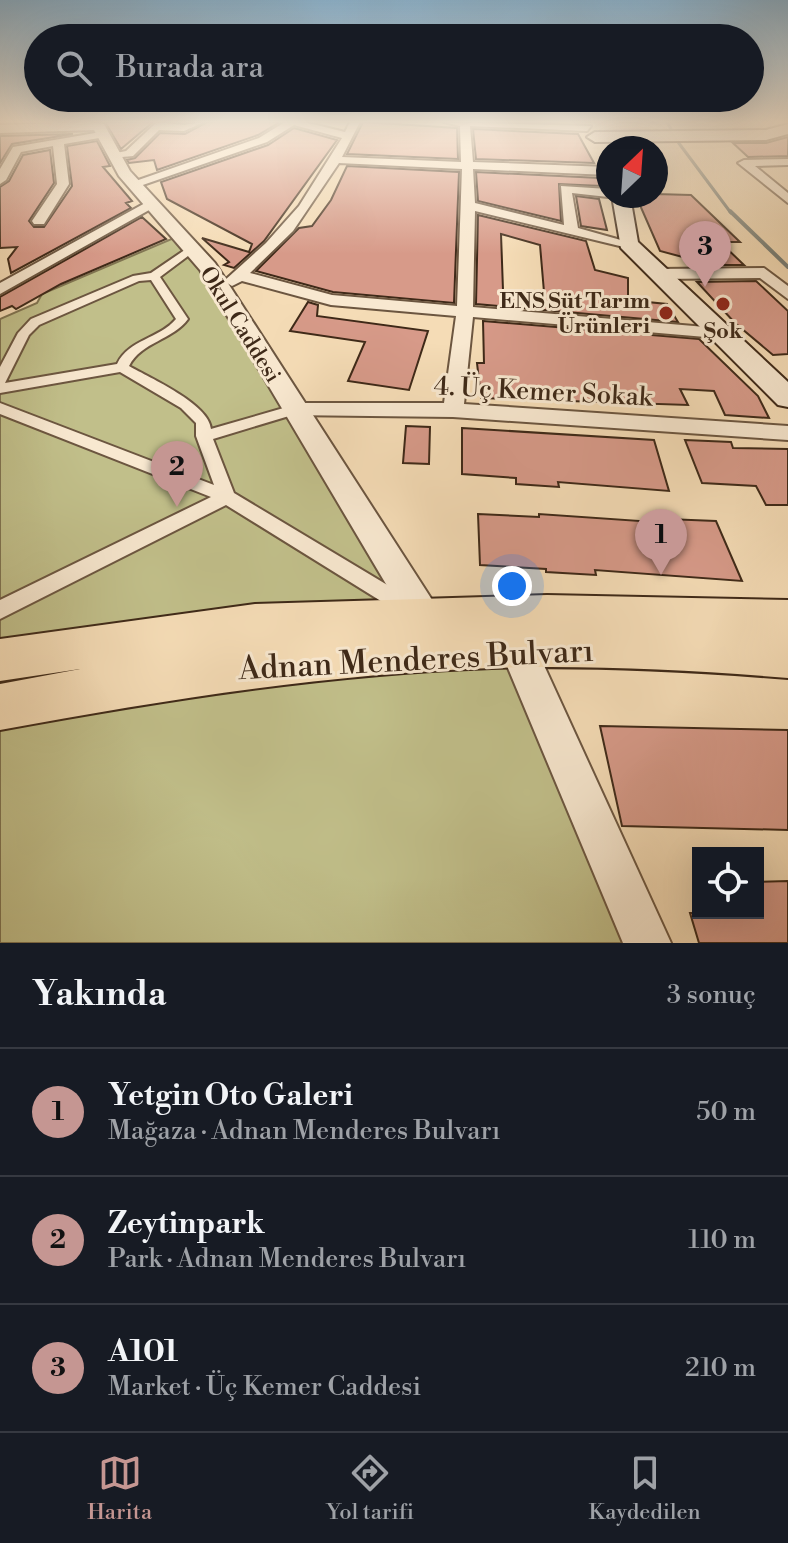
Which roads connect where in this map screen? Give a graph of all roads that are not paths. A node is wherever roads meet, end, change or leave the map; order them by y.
1 (62, 166) edge
2 (121, 166) edge
3 (186, 166) edge
4 (334, 166) edge
5 (468, 166) edge
6 (508, 166) edge
7 (748, 166) edge
8 (596, 170) edge
9 (133, 184) junction
10 (596, 192) edge
11 (785, 195) edge
12 (152, 205) junction
13 (469, 206) junction
14 (623, 208) edge
15 (39, 221) dead end
16 (572, 231) junction
17 (628, 244) junction
18 (192, 248) junction
19 (656, 274) junction
20 (154, 276) junction
21 (230, 282) junction
22 (1, 287) edge
23 (788, 294) edge
24 (468, 314) junction
25 (717, 333) junction
26 (122, 367) junction
27 (0, 380) edge
28 (0, 388) edge
29 (788, 398) edge
30 (0, 408) edge
31 (294, 410) junction
32 (453, 410) junction
33 (788, 433) edge
34 (204, 436) junction
35 (227, 497) junction
36 (0, 610) edge
37 (424, 617) junction
38 (788, 619) edge
39 (518, 649) junction
40 (788, 657) edge
41 (0, 660) edge
42 (0, 707) edge
43 (647, 943) edge

1 - 15 street
2 - 9 street, Okul Caddesi
3 - 9 street
4 - 21 street
5 - 13 street
6 - 8 street
7 - 11 street
9 - 12 street, Okul Caddesi
10 - 16 street
12 - 18 street, Okul Caddesi
12 - 22 street
13 - 16 street
13 - 24 street
14 - 17 main road
16 - 17 street
17 - 19 main road
18 - 20 street
18 - 21 street, Okul Caddesi
19 - 23 street
19 - 25 main road
20 - 26 street
20 - 27 street
21 - 24 street
21 - 31 street, Okul Caddesi
24 - 25 street
24 - 32 street
25 - 29 main road
26 - 28 street
26 - 34 street
30 - 35 street
31 - 32 street, 4. Üç Kemer Sokak
31 - 34 street
31 - 37 street, Okul Caddesi
32 - 33 street, 4. Üç Kemer Sokak
34 - 35 street
35 - 36 street
35 - 37 street
37 - 38 main road, Adnan Menderes Bulvarı
37 - 41 main road, Adnan Menderes Bulvarı
39 - 40 main road, Adnan Menderes Bulvarı
39 - 42 main road, Adnan Menderes Bulvarı
39 - 43 street

